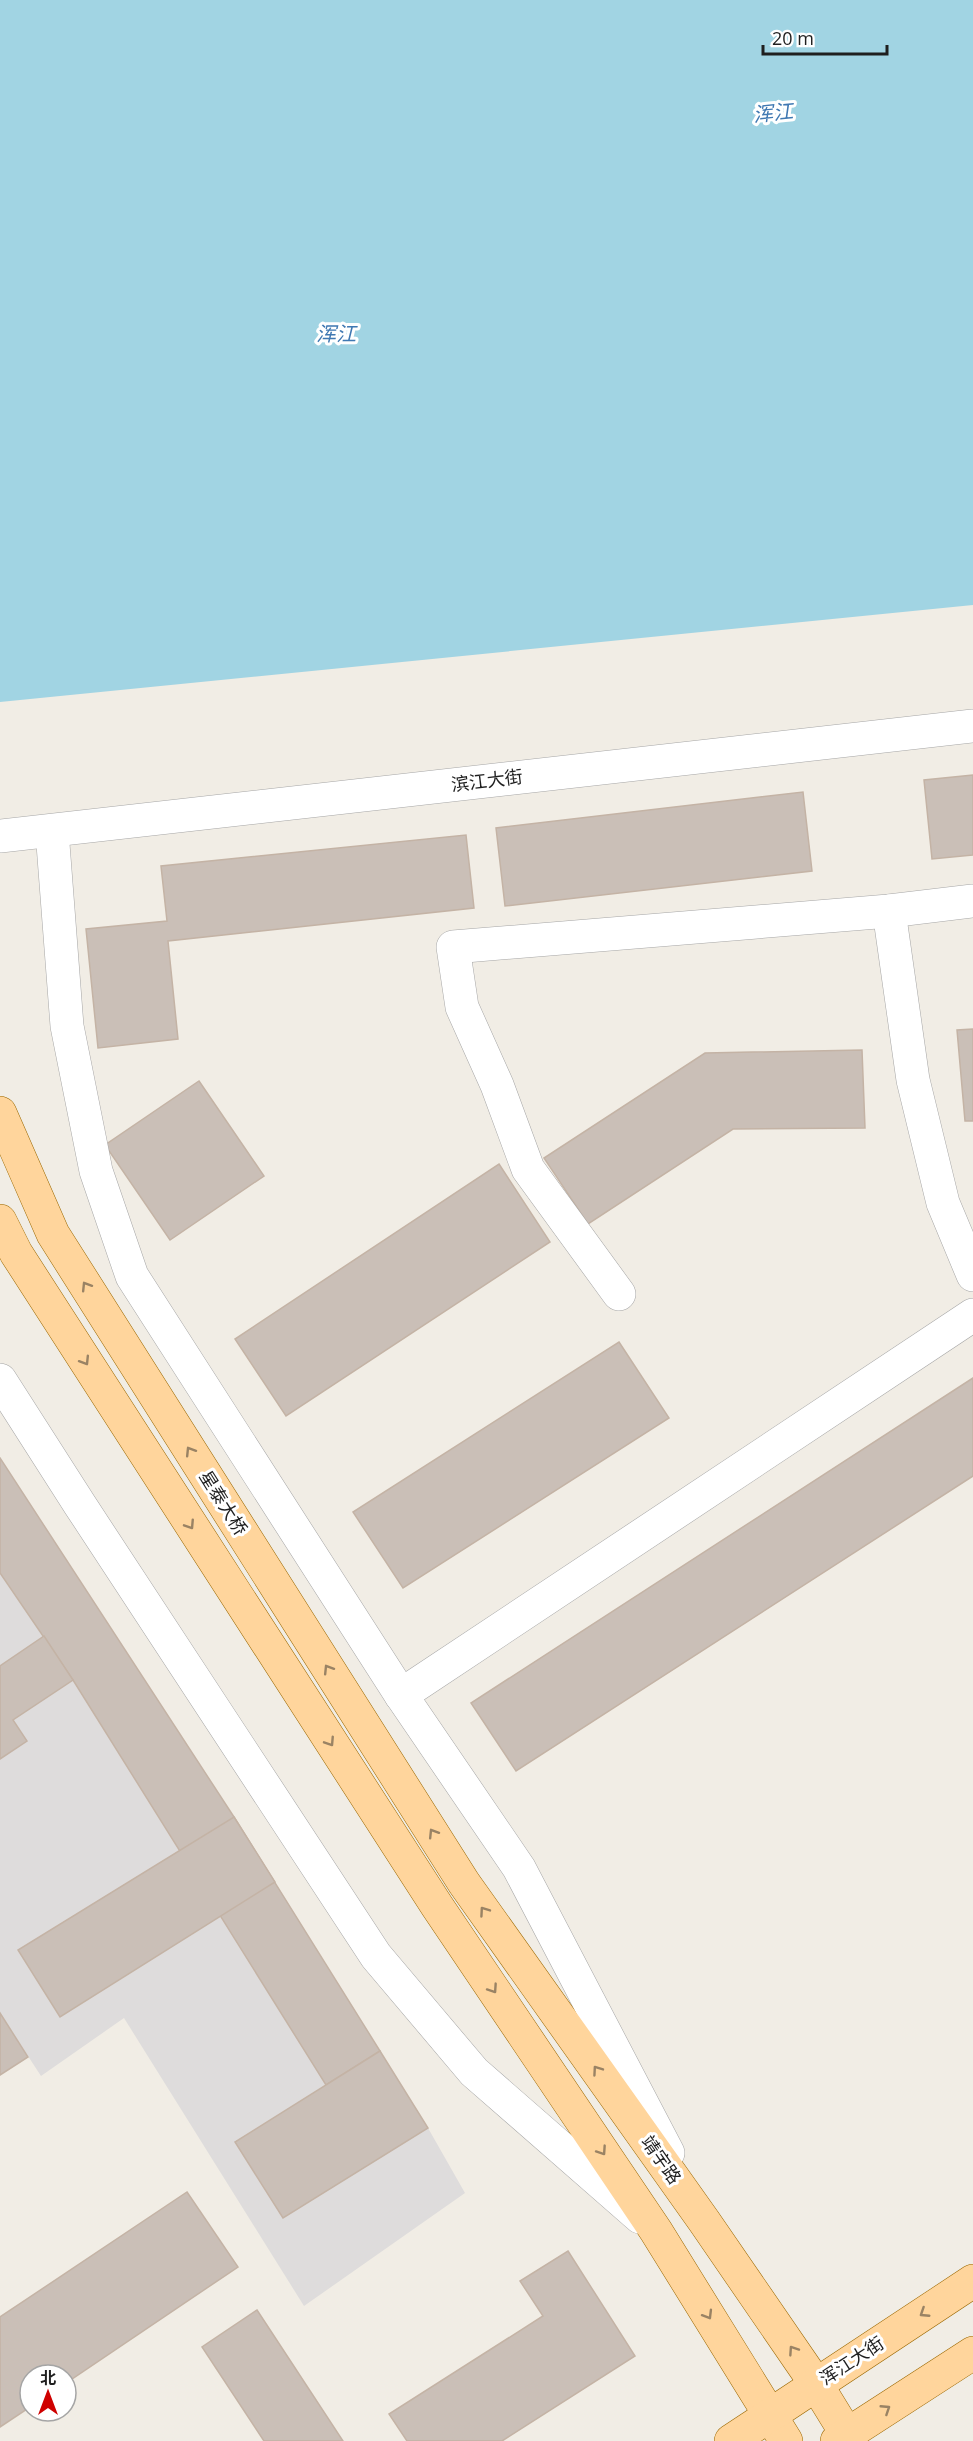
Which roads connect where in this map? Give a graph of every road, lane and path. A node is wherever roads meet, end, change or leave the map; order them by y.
1 (973, 726) edge
2 (52, 831) junction
3 (0, 836) edge
4 (973, 901) edge
5 (888, 911) junction
6 (0, 1113) edge
7 (0, 1221) edge
8 (973, 1275) edge
9 (619, 1294) dead end
10 (973, 1315) edge
11 (0, 1380) edge
12 (401, 1695) junction
13 (464, 1883) joint
14 (704, 2221) junction
15 (656, 2231) junction
16 (973, 2281) edge
17 (973, 2353) edge
18 (816, 2384) junction
19 (777, 2428) edge
20 (845, 2439) edge
21 (731, 2441) edge

1 - 2 street, 滨江大街
2 - 3 street, 滨江大街
2 - 12 street
4 - 5 street
5 - 8 street
5 - 9 street
13 -> 6 main road, 星泰大桥
7 -> 15 main road
10 - 12 street
11 - 15 street
12 - 14 street
14 -> 13 main road, 靖宇路
18 -> 14 main road, 靖宇路
15 -> 19 main road
16 -> 18 main road, 浑江大街
20 -> 17 main road
18 - 19 main road, 浑江大街
18 - 20 main road, 靖宇路
19 - 21 main road, 浑江大街

